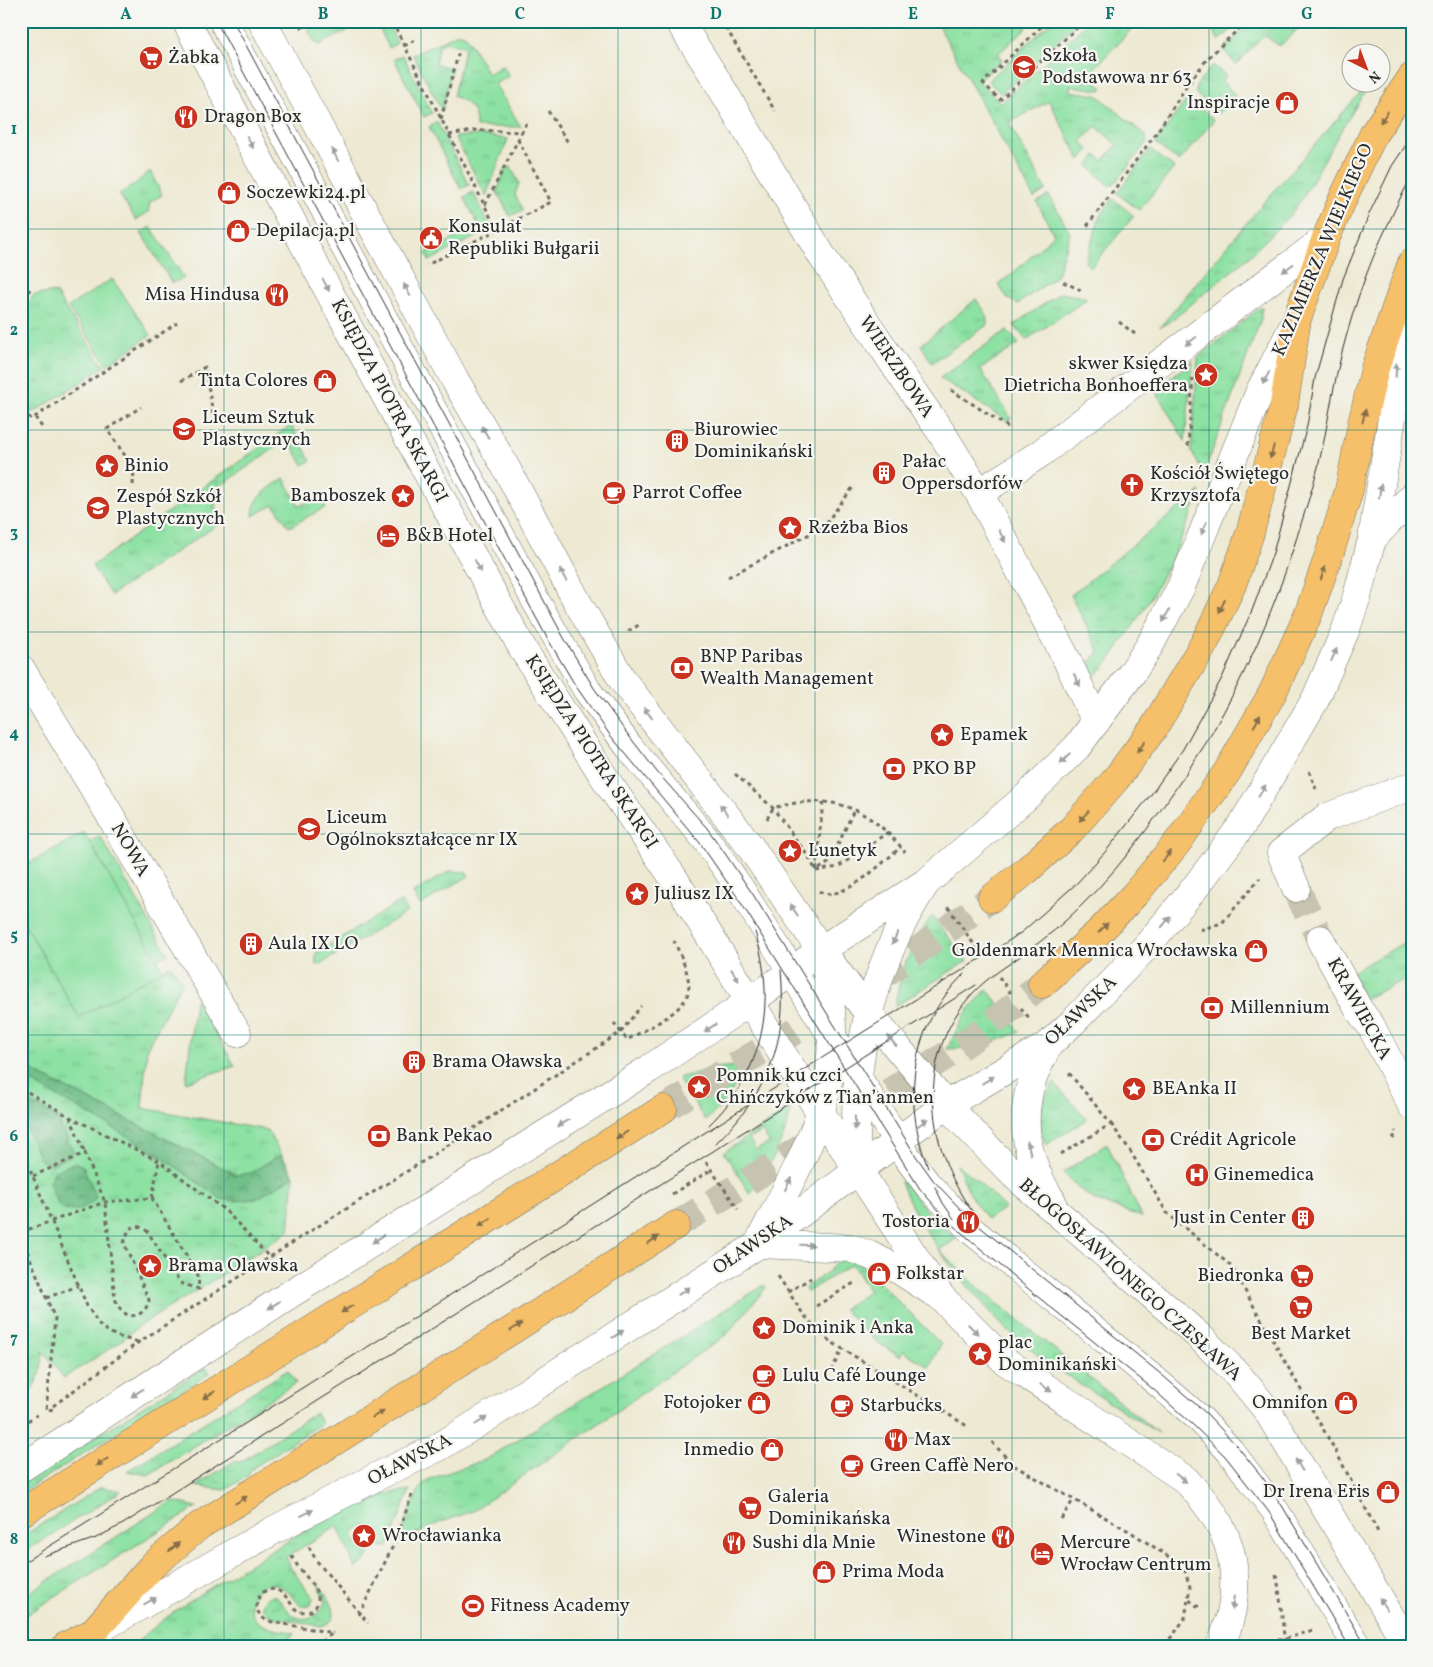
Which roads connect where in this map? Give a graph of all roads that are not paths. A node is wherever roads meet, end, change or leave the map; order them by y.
1 (186, 21) edge
2 (223, 21) edge
3 (262, 21) edge
4 (679, 21) edge
5 (1412, 77) edge
6 (287, 139) junction
7 (375, 229) junction
8 (1326, 238) junction
9 (1412, 262) edge
10 (1396, 307) junction
11 (1297, 319) junction
12 (980, 493) junction
13 (1412, 497) edge
14 (1372, 539) junction
15 (563, 648) junction
16 (21, 669) edge
17 (551, 693) junction
18 (1096, 722) junction
19 (1412, 786) edge
20 (1296, 888) tunnel mouth
21 (935, 891) junction
22 (992, 898) tunnel mouth
23 (1320, 938) tunnel mouth
24 (822, 950) junction
25 (793, 971) junction
26 (1042, 984) tunnel mouth
27 (751, 1001) junction
28 (868, 1013) junction
29 (237, 1033) dead end
30 (833, 1037) junction
31 (1048, 1045) junction
32 (857, 1076) junction
33 (946, 1105) junction
34 (1412, 1106) edge
35 (663, 1109) tunnel mouth
36 (821, 1110) junction
37 (898, 1141) junction
38 (858, 1171) junction
39 (1066, 1222) junction
40 (676, 1225) tunnel mouth
41 (758, 1244) junction
42 (941, 1297) junction
43 (34, 1455) edge
44 (21, 1468) edge
45 (21, 1513) edge
46 (1406, 1636) edge
47 (89, 1639) edge
48 (66, 1646) edge
49 (1220, 1646) edge
50 (1357, 1646) edge

1 -> 17 street, KSIĘDZA PIOTRA SKARGI
2 - 6 street
7 -> 3 street
4 - 12 street, WIERZBOWA
5 -> 8 main road, KAZIMIERZA WIELKIEGO
6 - 7 street
6 - 15 street
24 -> 7 street
8 - 11 main road, KAZIMIERZA WIELKIEGO
8 -> 12 street
9 - 10 main road
14 -> 10 street
26 -> 10 main road
11 -> 18 street, KAZIMIERZA WIELKIEGO
11 -> 22 main road
12 -> 18 street, WIERZBOWA
13 - 14 street
31 -> 14 street, OŁAWSKA
15 - 17 street
15 - 25 street
16 - 29 street, NOWA
17 -> 27 street, KSIĘDZA PIOTRA SKARGI
18 -> 21 street
19 - 20 street
21 - 24 street
21 -> 28 street
23 - 34 street, KRAWIECKA
24 - 25 street
24 - 28 street, BŁOGOSŁAWIONEGO CZESŁAWA
24 - 30 street
25 - 27 street
25 - 30 street
27 - 36 street, KSIĘDZA PIOTRA SKARGI
27 -> 43 street
28 - 32 street
33 -> 28 street, BŁOGOSŁAWIONEGO CZESŁAWA
30 - 32 street
30 - 36 street
33 -> 31 street, OŁAWSKA
39 -> 31 street
32 - 37 street
32 -> 38 street
37 -> 33 street, OŁAWSKA
33 - 39 street, BŁOGOSŁAWIONEGO CZESŁAWA
35 -> 45 main road
36 - 38 street, KSIĘDZA PIOTRA SKARGI
41 -> 36 street
37 - 38 street, OŁAWSKA
37 - 50 street
38 - 41 street, OŁAWSKA
38 - 42 street
46 -> 39 street, BŁOGOSŁAWIONEGO CZESŁAWA
47 -> 40 main road
41 -> 42 street
47 -> 41 street, OŁAWSKA
42 -> 49 street
43 - 44 street
47 - 48 main road, OŁAWSKA

